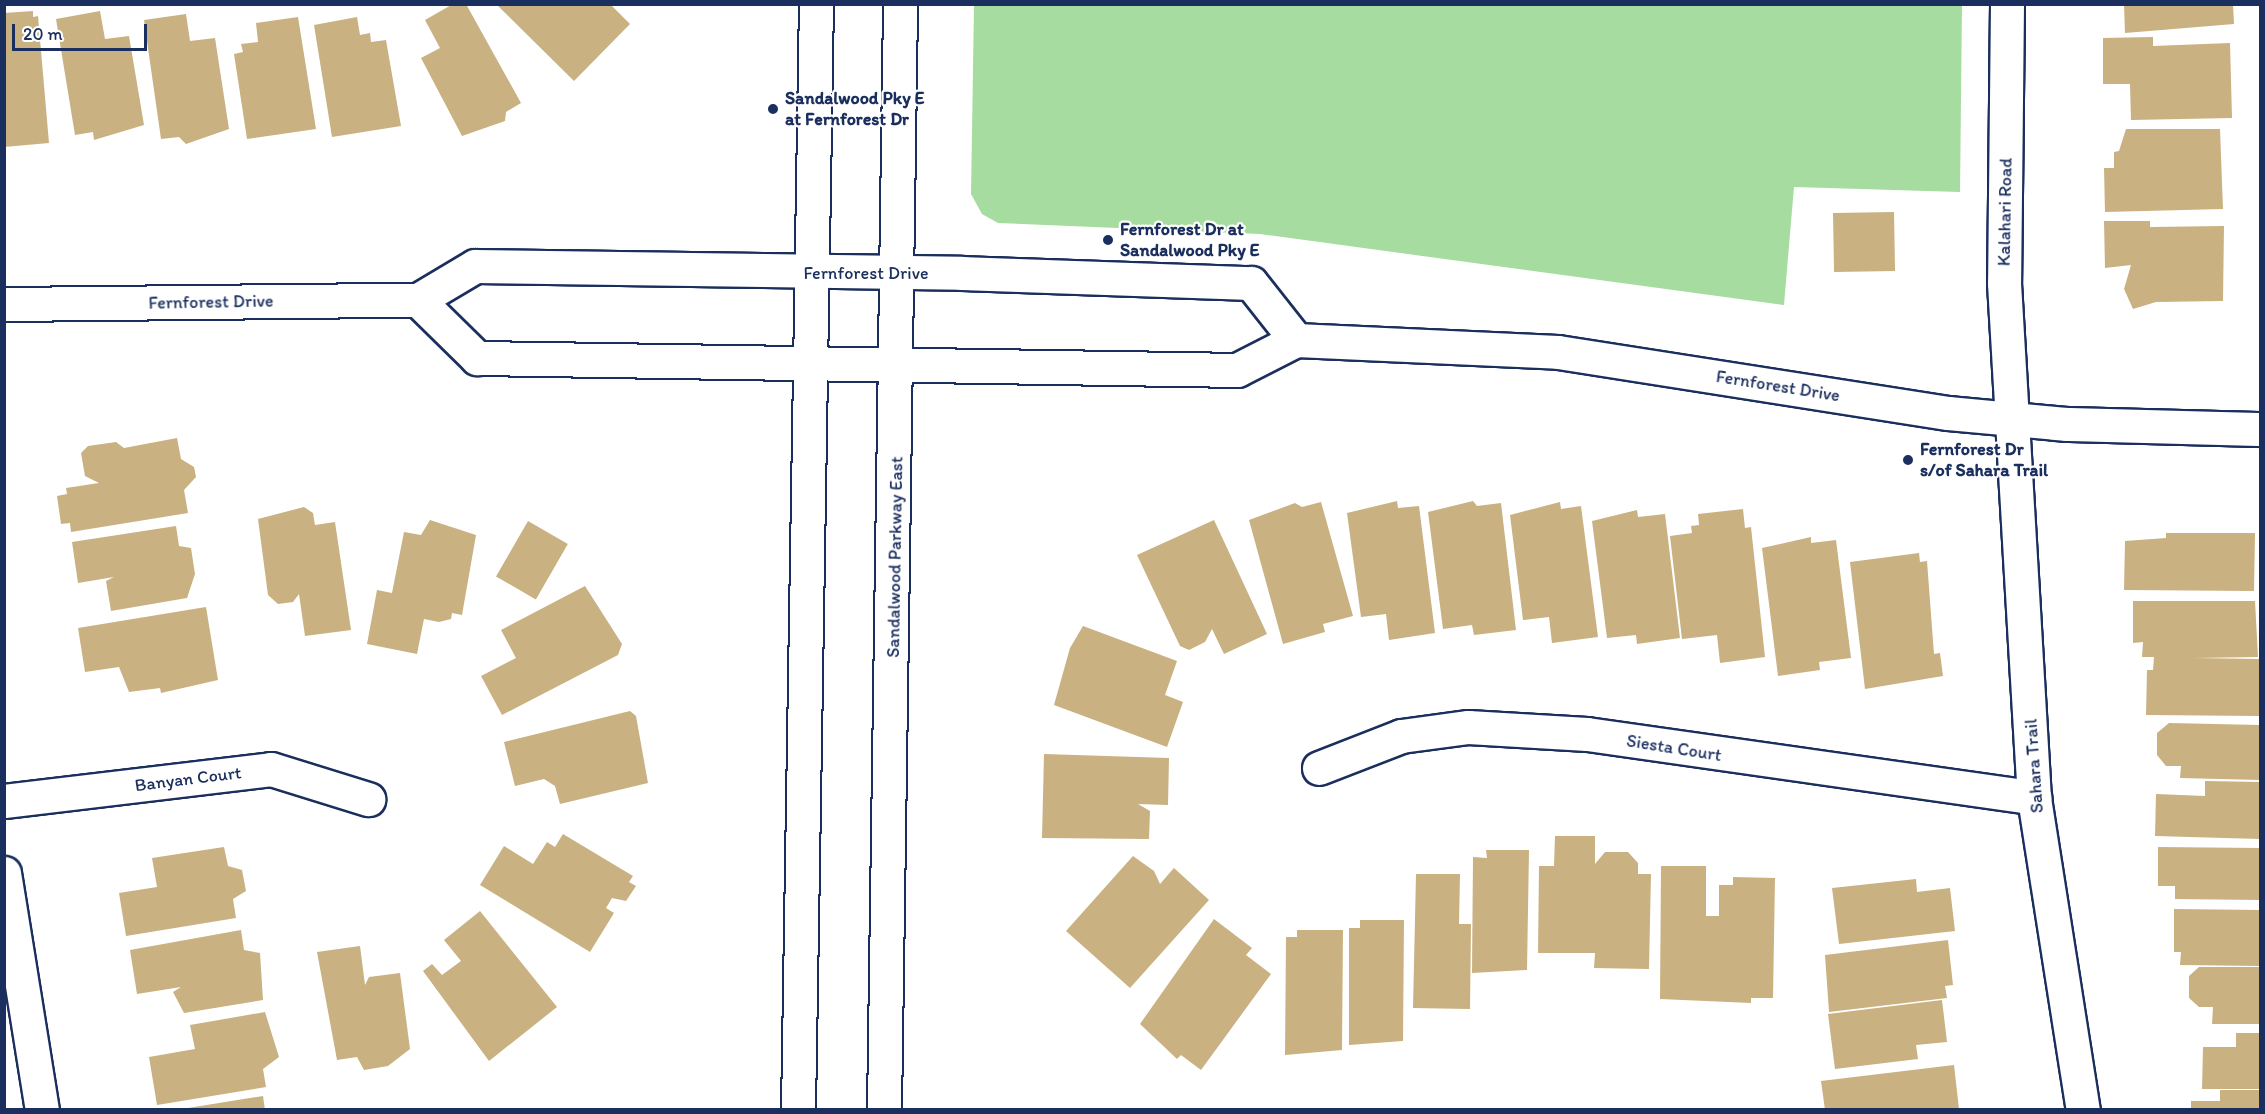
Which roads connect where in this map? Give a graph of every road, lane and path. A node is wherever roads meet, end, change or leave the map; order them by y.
1 (816, 4) edge
2 (900, 4) edge
3 (2007, 4) edge
4 (811, 273) junction
5 (897, 273) junction
6 (418, 300) junction
7 (4, 304) edge
8 (1296, 340) junction
9 (898, 365) junction
10 (808, 366) junction
11 (2013, 419) junction
12 (2260, 429) edge
13 (1319, 768) dead end
14 (2034, 798) junction
15 (368, 799) dead end
16 (4, 801) edge
17 (4, 873) edge
18 (42, 1110) edge
19 (798, 1110) edge
20 (884, 1110) edge
21 (2083, 1110) edge

1 - 4 street
2 - 5 street, Sandalwood Parkway East
3 - 11 street, Kalahari Road
4 - 5 street, Fernforest Drive
4 - 6 street, Fernforest Drive
4 - 10 street
5 - 8 street, Fernforest Drive
5 - 9 street, Sandalwood Parkway East
6 - 7 street, Fernforest Drive
6 - 10 street, Fernforest Drive
8 - 9 street, Fernforest Drive
8 - 11 street, Fernforest Drive
9 - 10 street, Fernforest Drive
9 - 20 street, Sandalwood Parkway East
10 - 19 street
11 - 12 street, Fernforest Drive
11 - 14 street, Sahara Trail
13 - 14 street, Siesta Court
14 - 21 street, Sahara Trail
15 - 16 street, Banyan Court
17 - 18 street

